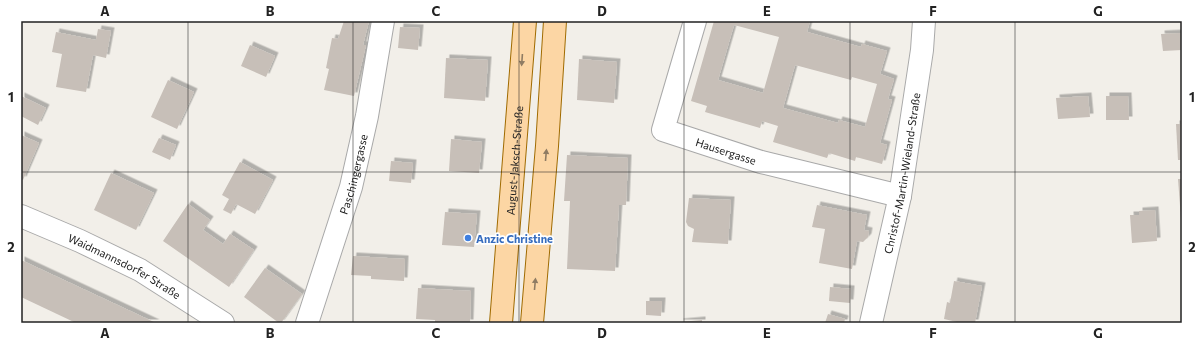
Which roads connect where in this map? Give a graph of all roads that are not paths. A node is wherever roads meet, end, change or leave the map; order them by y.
1 (383, 21) edge
2 (525, 21) edge
3 (555, 21) edge
4 (695, 21) edge
5 (924, 21) edge
6 (900, 196) junction
7 (21, 216) edge
8 (222, 322) edge
9 (307, 323) edge
10 (500, 323) edge
11 (532, 323) edge
12 (871, 323) edge

1 - 9 street, Paschingergasse
2 -> 10 main road, August-Jaksch-Straße
11 -> 3 main road
4 - 6 street, Hausergasse
5 - 6 street, Christof-Martin-Wieland-Straße
6 - 12 street, Christof-Martin-Wieland-Straße
7 - 8 street, Waidmannsdorfer Straße

